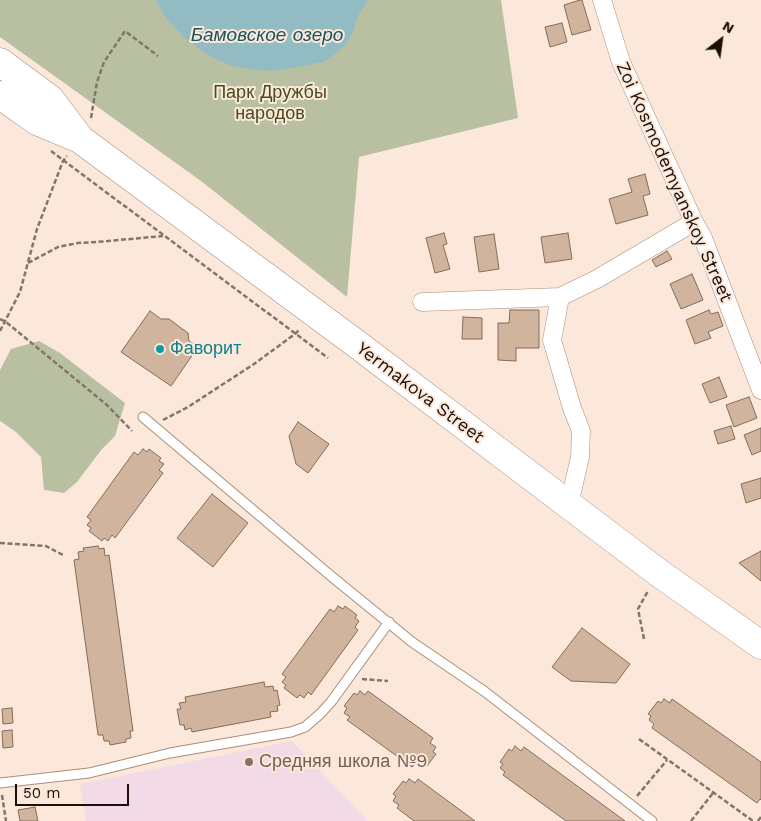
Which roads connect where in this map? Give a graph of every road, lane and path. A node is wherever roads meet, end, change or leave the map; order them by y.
1 (602, 0) edge
2 (158, 56) dead end
3 (0, 62) edge
4 (0, 95) edge
5 (80, 139) junction
6 (48, 149) dead end
7 (64, 161) junction
8 (694, 222) junction
9 (163, 236) junction
10 (28, 263) junction
11 (560, 297) junction
12 (422, 302) dead end
13 (314, 313) junction
14 (0, 319) edge
15 (6, 322) junction
16 (0, 331) edge
17 (295, 334) junction
18 (328, 358) dead end
19 (761, 390) edge
20 (142, 417) dead end
21 (153, 426) junction
22 (132, 431) dead end
23 (569, 505) junction
24 (0, 542) edge
25 (63, 555) dead end
26 (659, 572) junction
27 (388, 622) junction
28 (644, 639) dead end
29 (761, 645) edge
30 (349, 677) junction
31 (388, 681) dead end
32 (639, 739) dead end
33 (668, 760) junction
34 (0, 783) edge
35 (714, 793) junction
36 (630, 804) junction
37 (761, 817) edge
38 (652, 821) edge
39 (691, 821) edge
40 (753, 821) edge
41 (758, 821) edge

1 - 8 street, Zoi Kosmodemyanskoy Street
2 - 5 path
3 - 5 main road
4 - 5 main road
5 - 7 path
5 - 13 main road, Yermakova Street
6 - 7 path
7 - 9 path
7 - 10 path
8 - 11 street
8 - 19 street, Zoi Kosmodemyanskoy Street
9 - 10 path
9 - 17 path
10 - 15 path
11 - 12 street
11 - 23 street
13 - 17 path
13 - 23 main road, Yermakova Street
14 - 15 path
15 - 16 path
15 - 22 path
17 - 18 path
17 - 21 path
20 - 21 lane
21 - 27 lane
23 - 26 main road, Yermakova Street
24 - 25 path
26 - 28 path
26 - 29 main road, Yermakova Street
27 - 30 lane
27 - 36 lane
30 - 31 path
30 - 34 lane
32 - 33 path
33 - 35 path
33 - 36 path
35 - 39 path
35 - 40 path
36 - 38 lane
37 - 41 path

